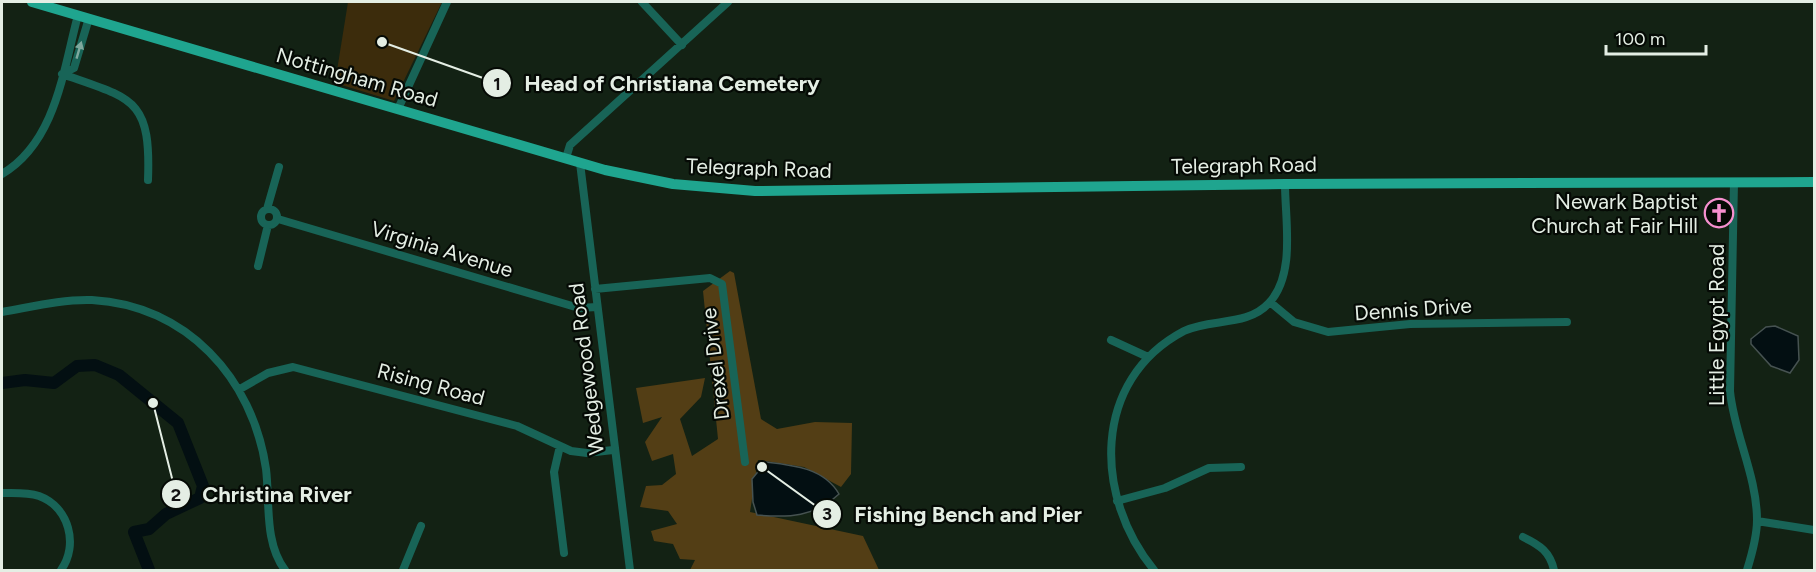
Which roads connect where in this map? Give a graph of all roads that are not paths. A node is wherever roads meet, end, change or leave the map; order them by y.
1 (32, 2) edge
2 (447, 2) edge
3 (642, 2) edge
4 (728, 2) edge
5 (83, 17) junction
6 (682, 45) junction
7 (62, 74) junction
8 (398, 109) junction
9 (566, 159) junction
10 (580, 163) junction
11 (279, 166) dead end
12 (2, 174) edge
13 (148, 180) dead end
14 (1734, 182) junction
15 (1815, 182) edge
16 (673, 184) joint
17 (1285, 184) junction
18 (267, 208) junction
19 (278, 219) junction
20 (268, 225) junction
21 (258, 266) dead end
22 (595, 289) junction
23 (1270, 302) junction
24 (597, 307) junction
25 (2, 312) edge
26 (1566, 322) dead end
27 (1111, 340) dead end
28 (1148, 357) junction
29 (240, 389) junction
30 (560, 446) junction
31 (613, 450) junction
32 (745, 462) dead end
33 (1241, 467) dead end
34 (2, 493) edge
35 (1117, 501) junction
36 (1757, 521) junction
37 (421, 526) dead end
38 (1815, 530) edge
39 (1523, 537) dead end
40 (564, 553) dead end
41 (61, 570) edge
42 (285, 570) edge
43 (403, 570) edge
44 (630, 570) edge
45 (1154, 570) edge
46 (1554, 570) edge
47 (1747, 570) edge

1 - 5 main road, Nottingham Road
2 - 8 street
3 - 6 street
4 - 6 street
5 - 7 street
5 - 8 main road, Nottingham Road
6 - 9 street
7 - 12 street
7 - 13 street
8 - 9 main road, Nottingham Road
9 - 10 main road, Nottingham Road
10 - 16 main road, Nottingham Road
10 - 22 street, Wedgewood Road
11 - 18 street
14 - 15 main road, Telegraph Road
14 - 17 main road, Telegraph Road
14 - 36 street, Little Egypt Road
16 - 17 main road, Telegraph Road
17 - 23 street
18 - 19 street, Virginia Avenue
18 - 20 street
19 - 20 street
19 - 24 street, Virginia Avenue
20 - 21 street
22 - 24 street, Wedgewood Road
22 - 32 street, Drexel Drive
23 - 26 street, Dennis Drive
23 - 28 street
24 - 31 street, Wedgewood Road
25 - 29 street
27 - 28 street
28 - 35 street
29 - 30 street, Rising Road
29 - 42 street
30 - 31 street, Rising Road
30 - 40 street
31 - 44 street, Wedgewood Road
33 - 35 street
34 - 41 street
35 - 45 street
36 - 38 street
36 - 47 street, Little Egypt Road
37 - 43 street
39 - 46 street

